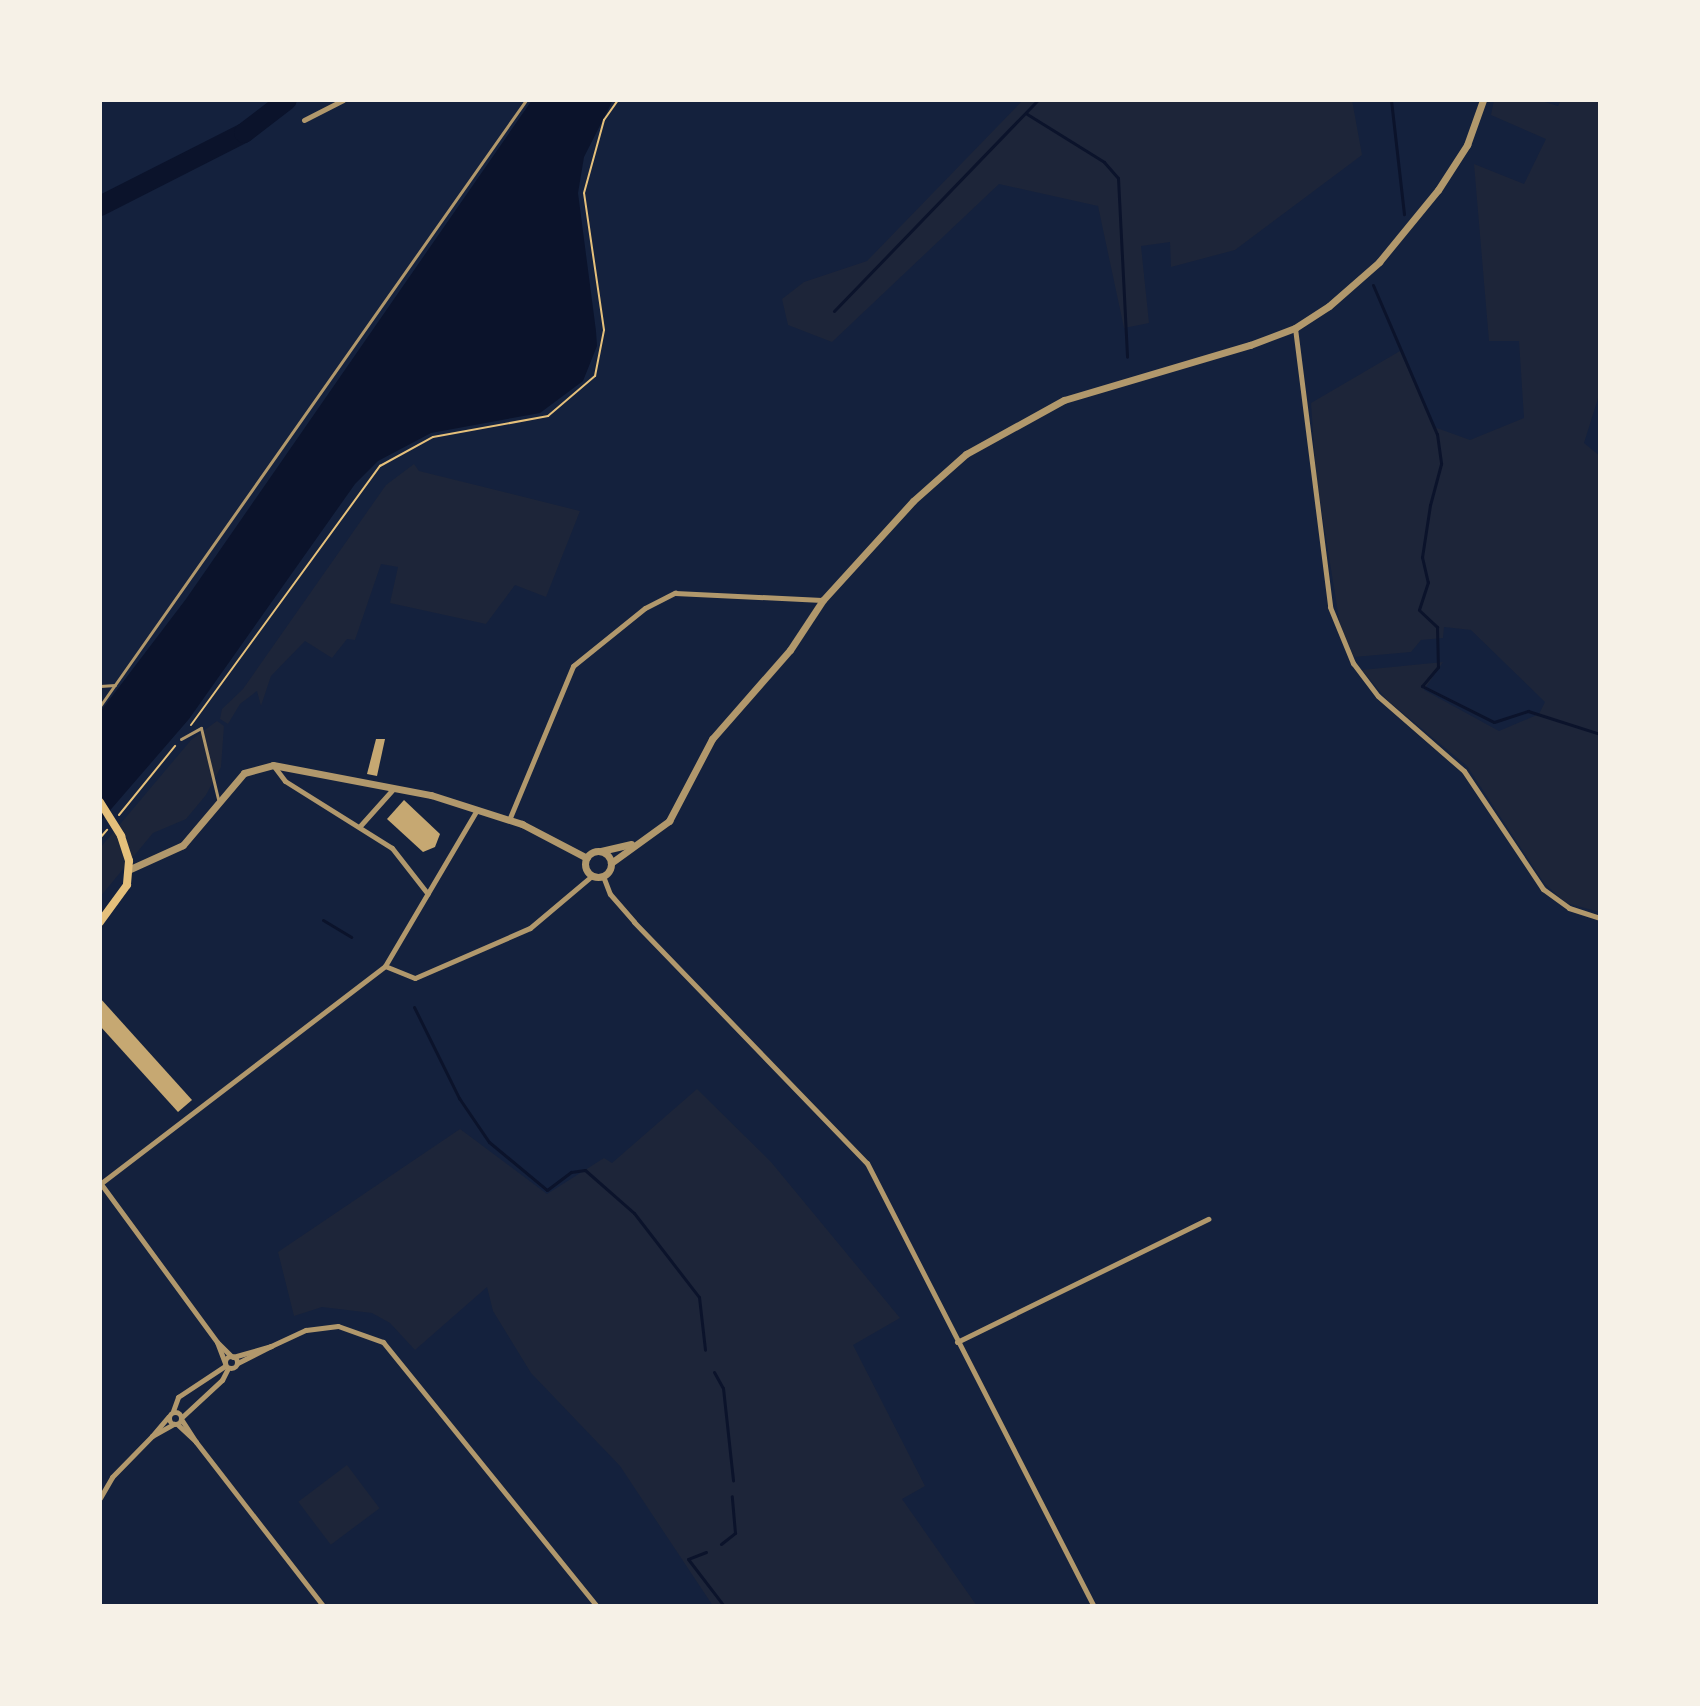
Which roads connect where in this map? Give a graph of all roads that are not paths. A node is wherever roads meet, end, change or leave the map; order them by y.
1 (343, 100) edge
2 (526, 100) edge
3 (1483, 100) edge
4 (304, 120) dead end
5 (1295, 328) junction
6 (823, 600) junction
7 (115, 685) junction
8 (100, 686) edge
9 (100, 706) edge
10 (181, 739) road end
11 (273, 765) junction
12 (394, 788) junction
13 (100, 802) edge
14 (220, 803) junction
15 (478, 809) junction
16 (509, 820) junction
17 (360, 826) junction
18 (631, 844) junction
19 (601, 851) junction
20 (587, 858) junction
21 (611, 863) junction
22 (128, 870) junction
23 (593, 875) junction
24 (603, 876) junction
25 (428, 894) junction
26 (1600, 918) edge
27 (100, 922) edge
28 (385, 966) junction
29 (100, 1184) edge
30 (1208, 1219) dead end
31 (217, 1342) junction
32 (957, 1342) junction
33 (271, 1346) junction
34 (232, 1356) junction
35 (237, 1363) junction
36 (226, 1365) junction
37 (171, 1414) junction
38 (178, 1421) junction
39 (152, 1436) junction
40 (100, 1498) edge
41 (323, 1606) edge
42 (597, 1606) edge
43 (1094, 1606) edge

1 - 4 street
2 - 7 lane
3 - 5 street
5 - 6 street
5 - 26 street
6 - 16 street
6 - 18 street
7 - 8 lane
7 - 9 lane
10 - 14 lane
11 - 12 street
11 - 14 street
11 - 17 street
12 - 15 street
12 - 17 street
13 - 22 main road
14 - 22 street
15 - 16 street
15 - 25 street
16 - 20 street
17 - 25 street
18 - 19 street
18 - 21 street
19 - 20 street
19 - 21 street
20 - 23 street
21 - 24 street
22 - 27 main road
23 - 24 street
23 - 28 street
24 - 32 street
25 - 28 street
28 - 29 street
29 - 31 street
30 - 32 street
31 - 34 street
31 - 36 street
32 - 43 street
33 - 34 street
33 - 35 street
33 - 42 street
34 - 35 street
34 - 36 street
35 - 36 street
36 - 37 street
36 - 38 street
37 - 38 street
37 - 38 street
37 - 39 street
38 - 39 street
38 - 41 street
39 - 40 street

